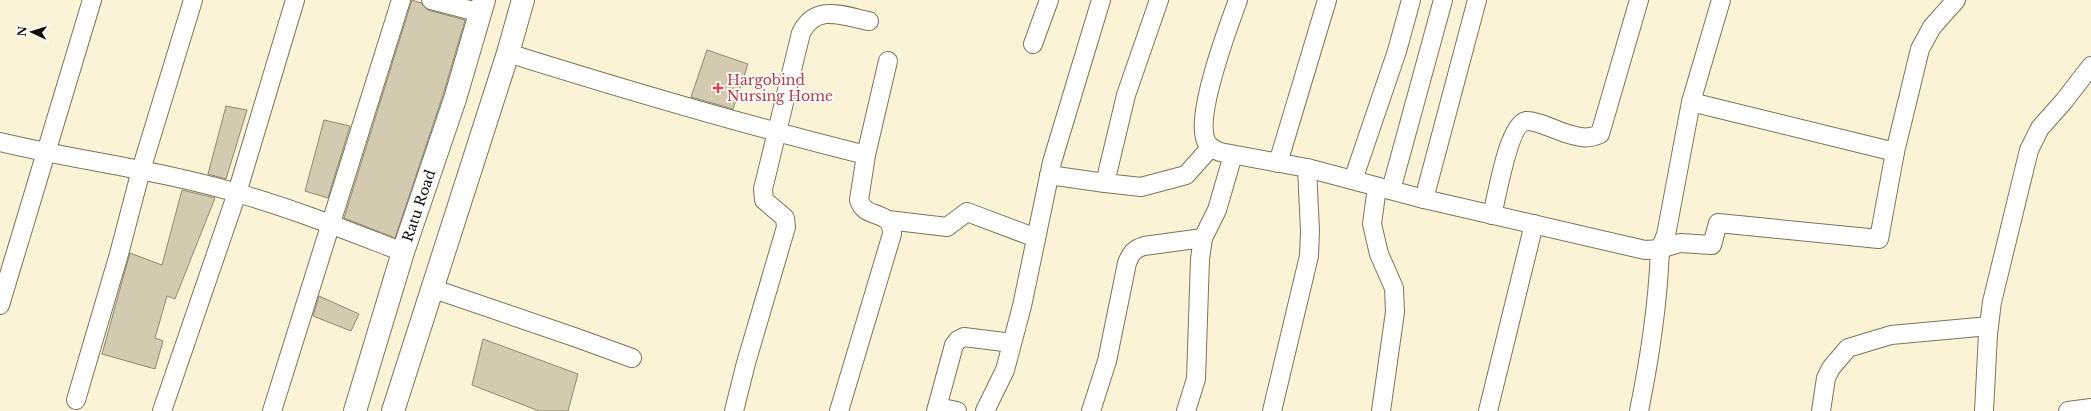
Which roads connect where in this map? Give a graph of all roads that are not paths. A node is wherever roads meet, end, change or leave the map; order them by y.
1 (92, 0) edge
2 (194, 0) edge
3 (295, 0) edge
4 (401, 0) edge
5 (431, 0) edge
6 (510, 0) edge
7 (523, 0) edge
8 (1049, 0) edge
9 (1101, 0) edge
10 (1159, 0) edge
11 (1238, 0) edge
12 (1327, 0) edge
13 (1411, 0) edge
14 (1443, 0) edge
15 (1477, 0) edge
16 (1639, 0) edge
17 (1721, 0) edge
18 (1956, 0) edge
19 (486, 4) edge
20 (869, 21) dead end
21 (1033, 44) dead end
22 (508, 53) junction
23 (888, 61) dead end
24 (2091, 66) edge
25 (2085, 86) edge
26 (1691, 102) junction
27 (777, 133) junction
28 (0, 142) edge
29 (1211, 147) junction
30 (1895, 152) junction
31 (45, 153) junction
32 (866, 155) junction
33 (1233, 155) junction
34 (1278, 163) junction
35 (1307, 168) junction
36 (141, 170) junction
37 (1049, 175) junction
38 (1353, 180) junction
39 (1105, 183) junction
40 (1384, 188) junction
41 (237, 193) junction
42 (1424, 199) junction
43 (1492, 214) junction
44 (888, 220) junction
45 (1534, 224) junction
46 (332, 225) junction
47 (1036, 238) junction
48 (1203, 238) junction
49 (1660, 249) junction
50 (403, 252) junction
51 (431, 288) junction
52 (0, 305) edge
53 (1989, 326) junction
54 (1012, 343) junction
55 (632, 358) dead end
56 (76, 400) dead end
57 (2091, 408) edge
58 (162, 411) edge
59 (272, 411) edge
60 (355, 411) edge
61 (367, 411) edge
62 (382, 411) edge
63 (393, 411) edge
64 (734, 411) edge
65 (839, 411) edge
66 (937, 411) edge
67 (957, 411) edge
68 (985, 411) edge
69 (1091, 411) edge
70 (1186, 411) edge
71 (1272, 411) edge
72 (1381, 411) edge
73 (1488, 411) edge
74 (1639, 411) edge
75 (1821, 411) edge
76 (1984, 411) edge
77 (2068, 411) edge

1 - 31 street
2 - 36 street
3 - 41 street
4 - 46 street
5 - 19 street
6 - 62 main road
7 - 22 main road
8 - 21 street
9 - 37 street
10 - 39 street
11 - 29 street
12 - 34 street
13 - 38 street
14 - 40 street
15 - 42 street
16 - 43 street
17 - 26 street
18 - 30 street
19 - 50 main road, Ratu Road
19 - 61 main road
20 - 27 street
22 - 27 street
22 - 51 main road
23 - 32 street
24 - 25 street
25 - 53 street
26 - 30 street
26 - 49 street
27 - 32 street
27 - 64 street
28 - 31 street
29 - 33 street
29 - 39 street
30 - 49 street
31 - 36 street
31 - 52 street
32 - 44 street
33 - 34 street
33 - 48 street
34 - 35 street
35 - 38 street
35 - 71 street
36 - 41 street
36 - 56 street
37 - 39 street
37 - 47 street
38 - 40 street
40 - 42 street
40 - 72 street
41 - 46 street
41 - 58 street
42 - 43 street
43 - 45 street
44 - 47 street
44 - 65 street
45 - 49 street
45 - 73 street
46 - 50 street
46 - 59 street
47 - 54 street
48 - 69 street
48 - 70 street
49 - 74 street
50 - 60 main road, Ratu Road
51 - 55 street
51 - 63 main road
53 - 75 street
53 - 76 street
54 - 66 street
54 - 68 street
57 - 77 street
66 - 67 street

